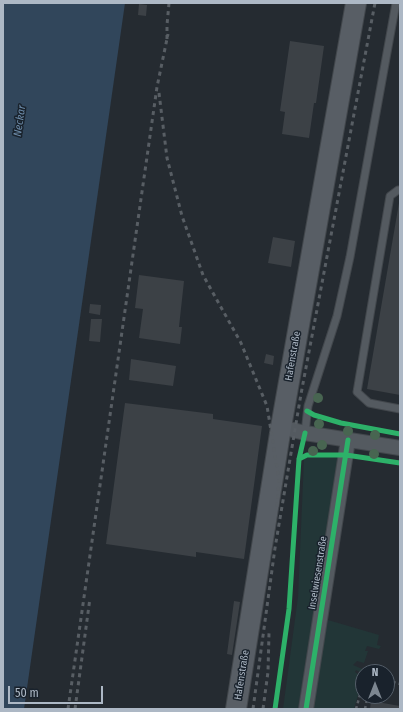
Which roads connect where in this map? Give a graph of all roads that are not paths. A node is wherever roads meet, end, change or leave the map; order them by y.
1 (356, 3) edge
2 (396, 3) edge
3 (400, 190) edge
4 (400, 408) edge
5 (281, 427) junction
6 (305, 433) junction
7 (348, 440) junction
8 (400, 448) edge
9 (236, 709) edge
10 (306, 709) edge

1 - 5 main road, Hafenstraße
2 - 6 lane
3 - 4 lane
5 - 6 street
5 - 9 main road, Hafenstraße
6 - 7 street
7 - 8 street
7 - 10 street, Inselwiesenstraße

